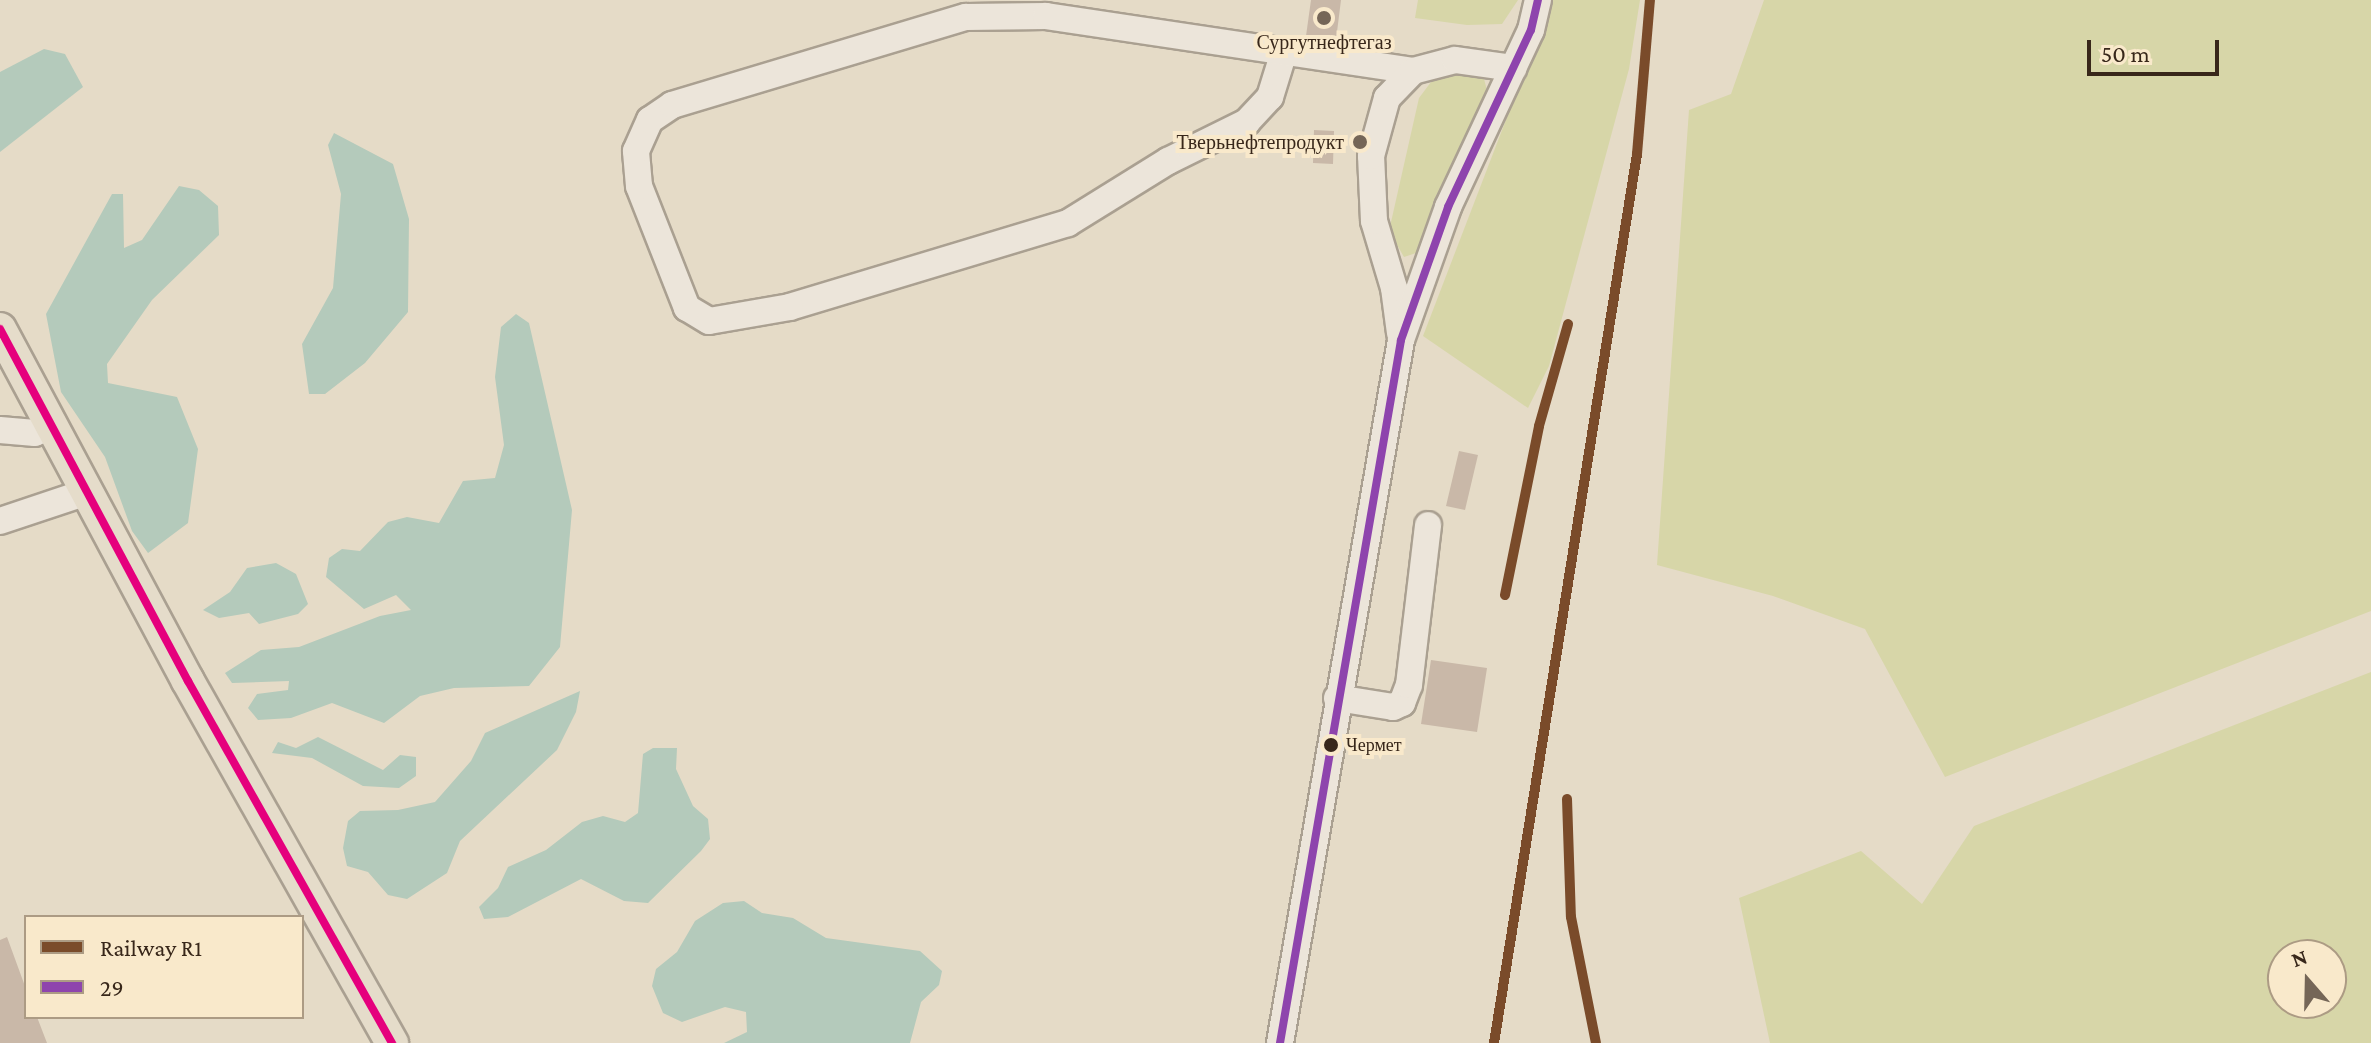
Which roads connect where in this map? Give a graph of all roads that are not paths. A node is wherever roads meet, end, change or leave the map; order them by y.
1 (1538, 0) edge
2 (1283, 55) junction
3 (1513, 68) junction
4 (1413, 71) junction
5 (0, 329) edge
6 (1401, 340) junction
7 (51, 425) junction
8 (0, 430) edge
9 (87, 492) junction
10 (0, 521) edge
11 (1428, 525) dead end
12 (1337, 698) junction
13 (392, 1043) edge
14 (1280, 1043) edge

1 - 3 street
2 - 2 street
2 - 4 street
3 - 4 street
3 - 6 street
4 - 6 street
5 - 7 main road
6 - 12 street
7 - 8 street
7 - 9 main road
9 - 10 street
9 - 13 main road
11 - 12 street
12 - 14 street

